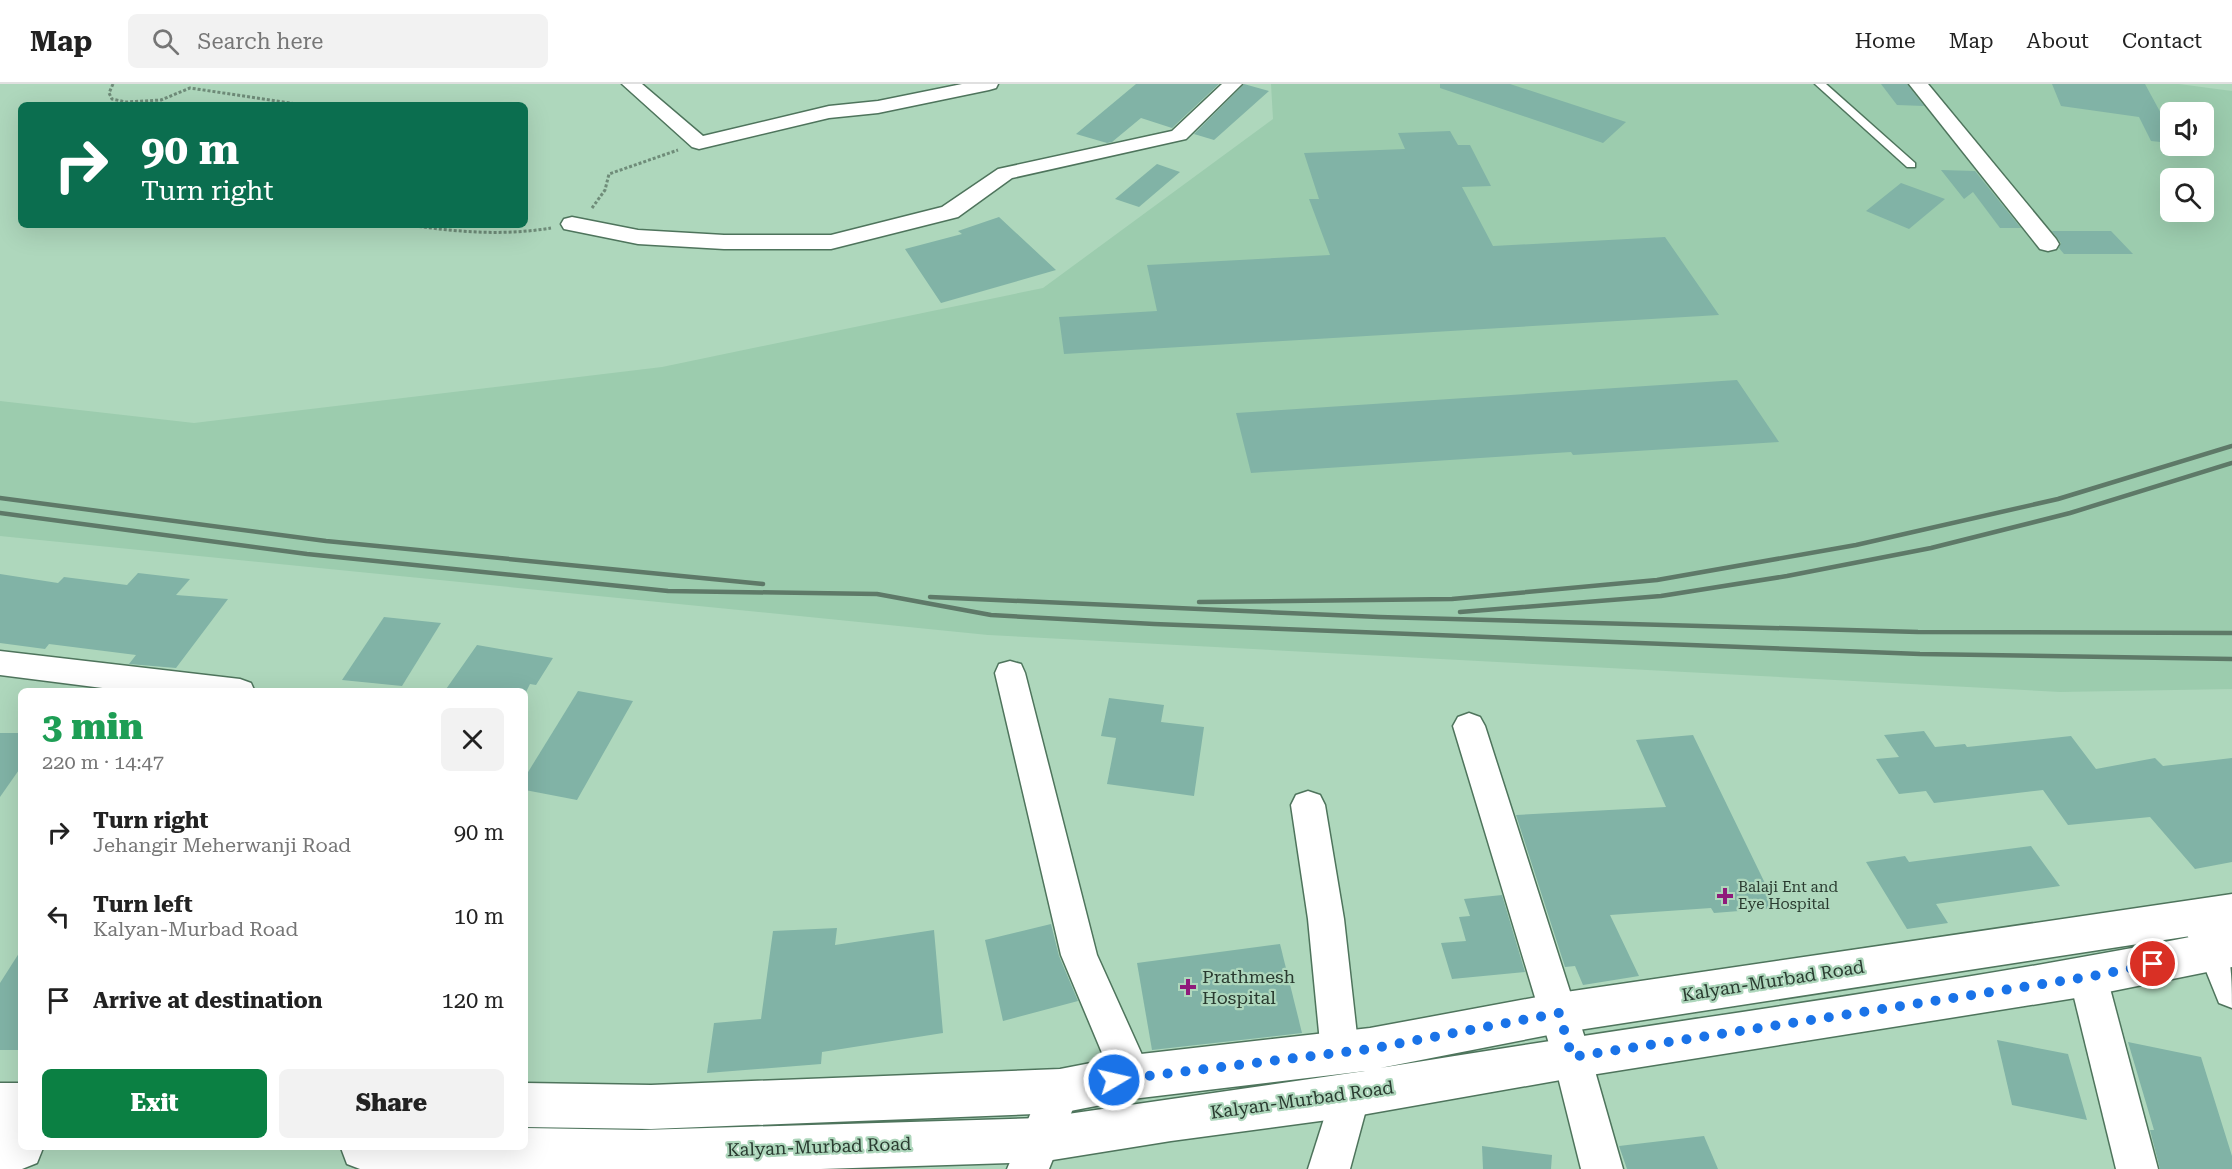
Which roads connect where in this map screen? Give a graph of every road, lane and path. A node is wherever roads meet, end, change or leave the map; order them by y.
1 (113, 84) edge
2 (631, 84) edge
3 (989, 84) edge
4 (1233, 84) edge
5 (1820, 84) edge
6 (1918, 84) edge
7 (126, 102) edge
8 (126, 102) edge
9 (283, 102) edge
10 (699, 143) junction
11 (1911, 165) dead end
12 (572, 224) junction
13 (430, 228) edge
14 (2049, 244) dead end
15 (0, 663) edge
16 (1010, 673) dead end
17 (207, 688) edge
18 (1468, 726) dead end
19 (1308, 805) dead end
20 (2232, 912) edge
21 (2192, 918) junction
22 (2225, 950) edge
23 (2088, 977) junction
24 (2232, 990) edge
25 (1559, 1013) junction
26 (1340, 1053) junction
27 (1572, 1057) junction
28 (1132, 1077) junction
29 (1060, 1091) junction
30 (1350, 1095) junction
31 (0, 1105) edge
32 (18, 1105) edge
33 (528, 1105) edge
34 (18, 1147) edge
35 (0, 1148) edge
36 (382, 1150) edge
37 (1034, 1154) edge
38 (467, 1159) edge
39 (747, 1159) edge
40 (1329, 1169) edge
41 (1602, 1169) edge
42 (2137, 1169) edge

1 - 8 path
2 - 10 street
3 - 10 street
4 - 12 street
5 - 11 lane
6 - 14 street
7 - 9 path
10 - 12 path
12 - 13 path
15 - 17 street
16 - 28 street
18 - 25 street
19 - 26 street
20 - 21 main road, Kalyan-Murbad Road
21 - 22 street
21 - 25 main road, Kalyan-Murbad Road
22 - 23 main road, Kalyan-Murbad Road
22 - 24 street
23 - 27 main road, Kalyan-Murbad Road
23 - 42 street
25 - 26 main road, Kalyan-Murbad Road
25 - 27 street
26 - 28 main road, Kalyan-Murbad Road
27 - 30 main road, Kalyan-Murbad Road
27 - 41 street
28 - 29 main road, Kalyan-Murbad Road
29 - 33 main road, Kalyan-Murbad Road
29 - 37 street
30 - 37 main road, Kalyan-Murbad Road
30 - 40 street
31 - 32 main road
34 - 35 main road
36 - 38 main road, Kalyan-Murbad Road
37 - 39 main road, Kalyan-Murbad Road
38 - 39 main road, Kalyan-Murbad Road

